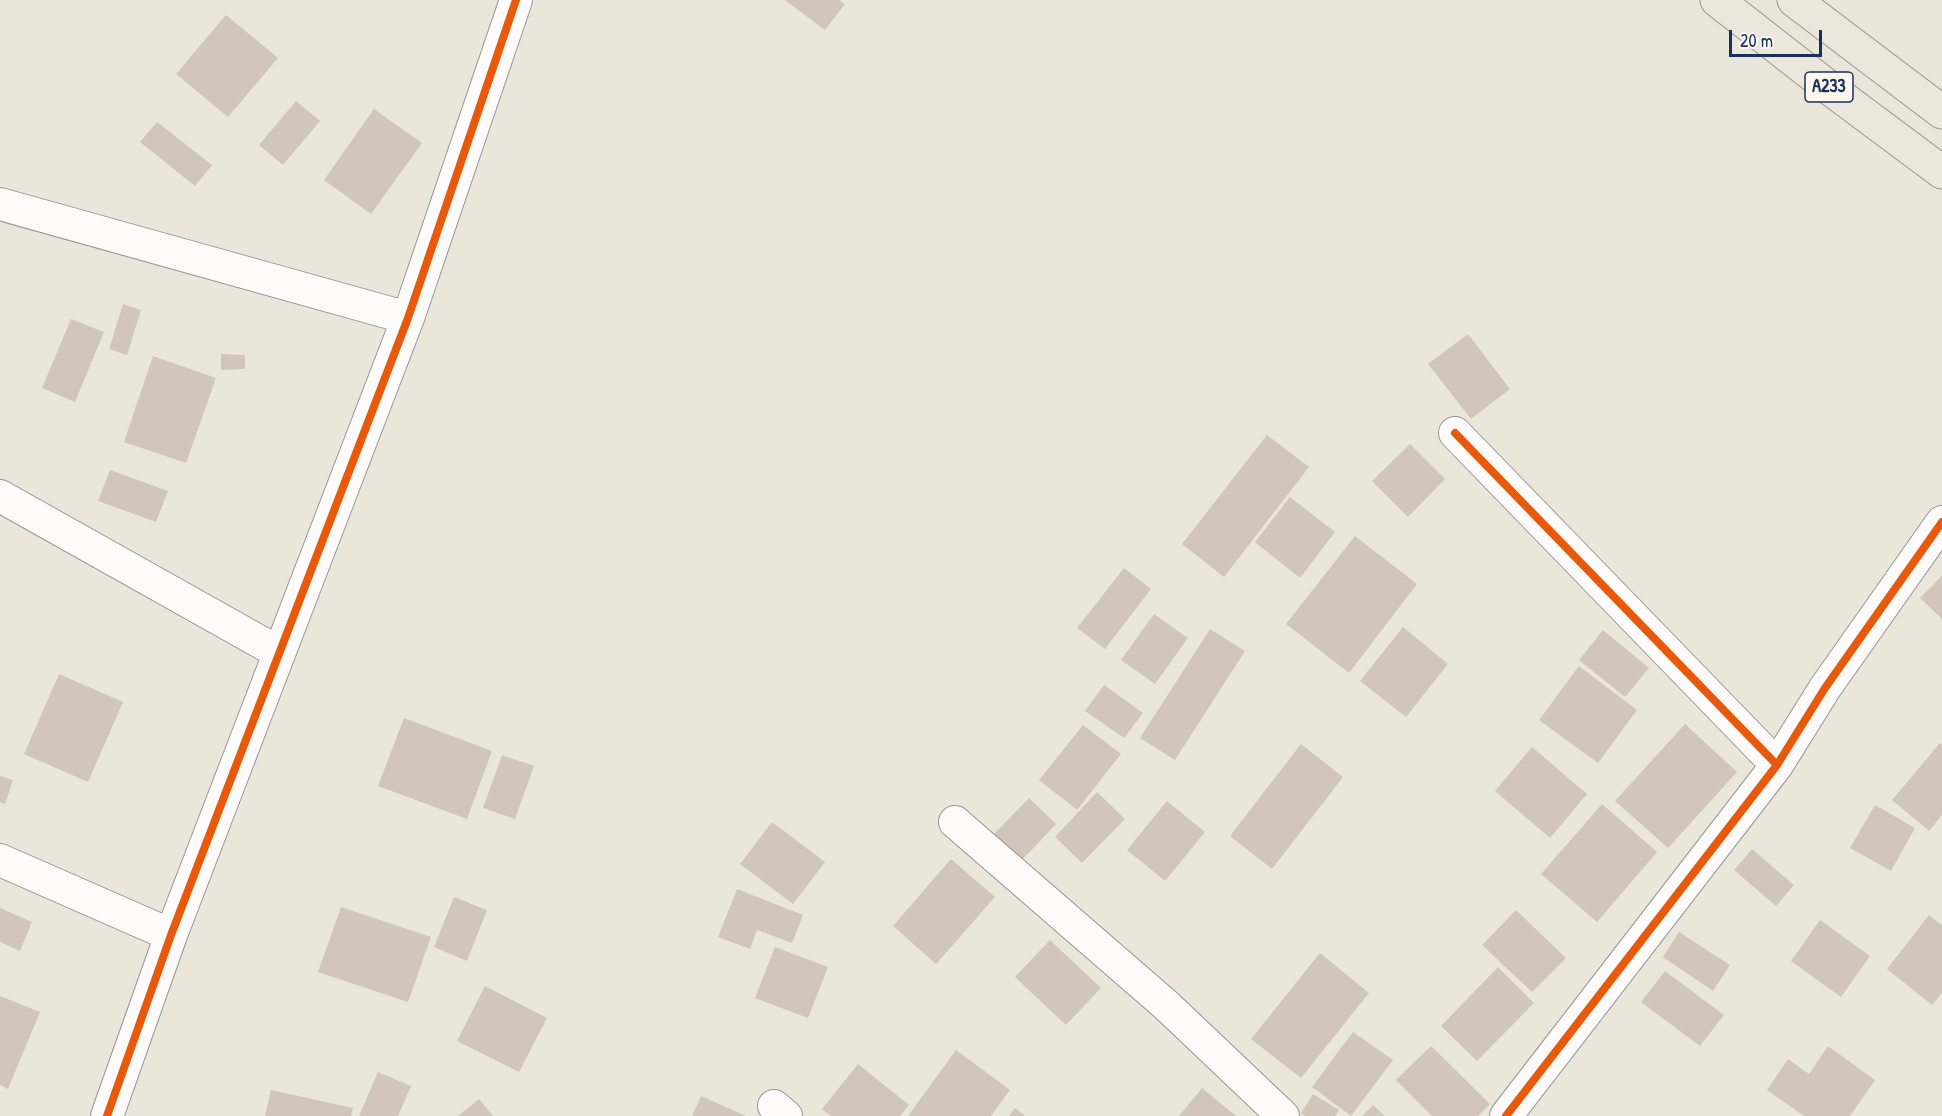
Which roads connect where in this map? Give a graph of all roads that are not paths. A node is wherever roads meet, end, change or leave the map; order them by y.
1 (516, 0) edge
2 (1717, 0) edge
3 (1794, 0) edge
4 (1942, 112) edge
5 (1942, 172) edge
6 (0, 204) edge
7 (408, 318) junction
8 (1455, 433) dead end
9 (0, 496) edge
10 (1942, 522) edge
11 (278, 652) junction
12 (1777, 765) junction
13 (955, 822) dead end
14 (0, 860) edge
15 (171, 935) junction
16 (107, 1116) edge
17 (1283, 1116) edge
18 (1506, 1116) edge

1 - 7 street
2 - 5 highway, A233
3 - 4 highway, A233
6 - 7 street
7 - 11 street
8 - 12 street
9 - 11 street
10 - 12 street
11 - 15 street
12 - 18 street
13 - 17 street
14 - 15 street
15 - 16 street

